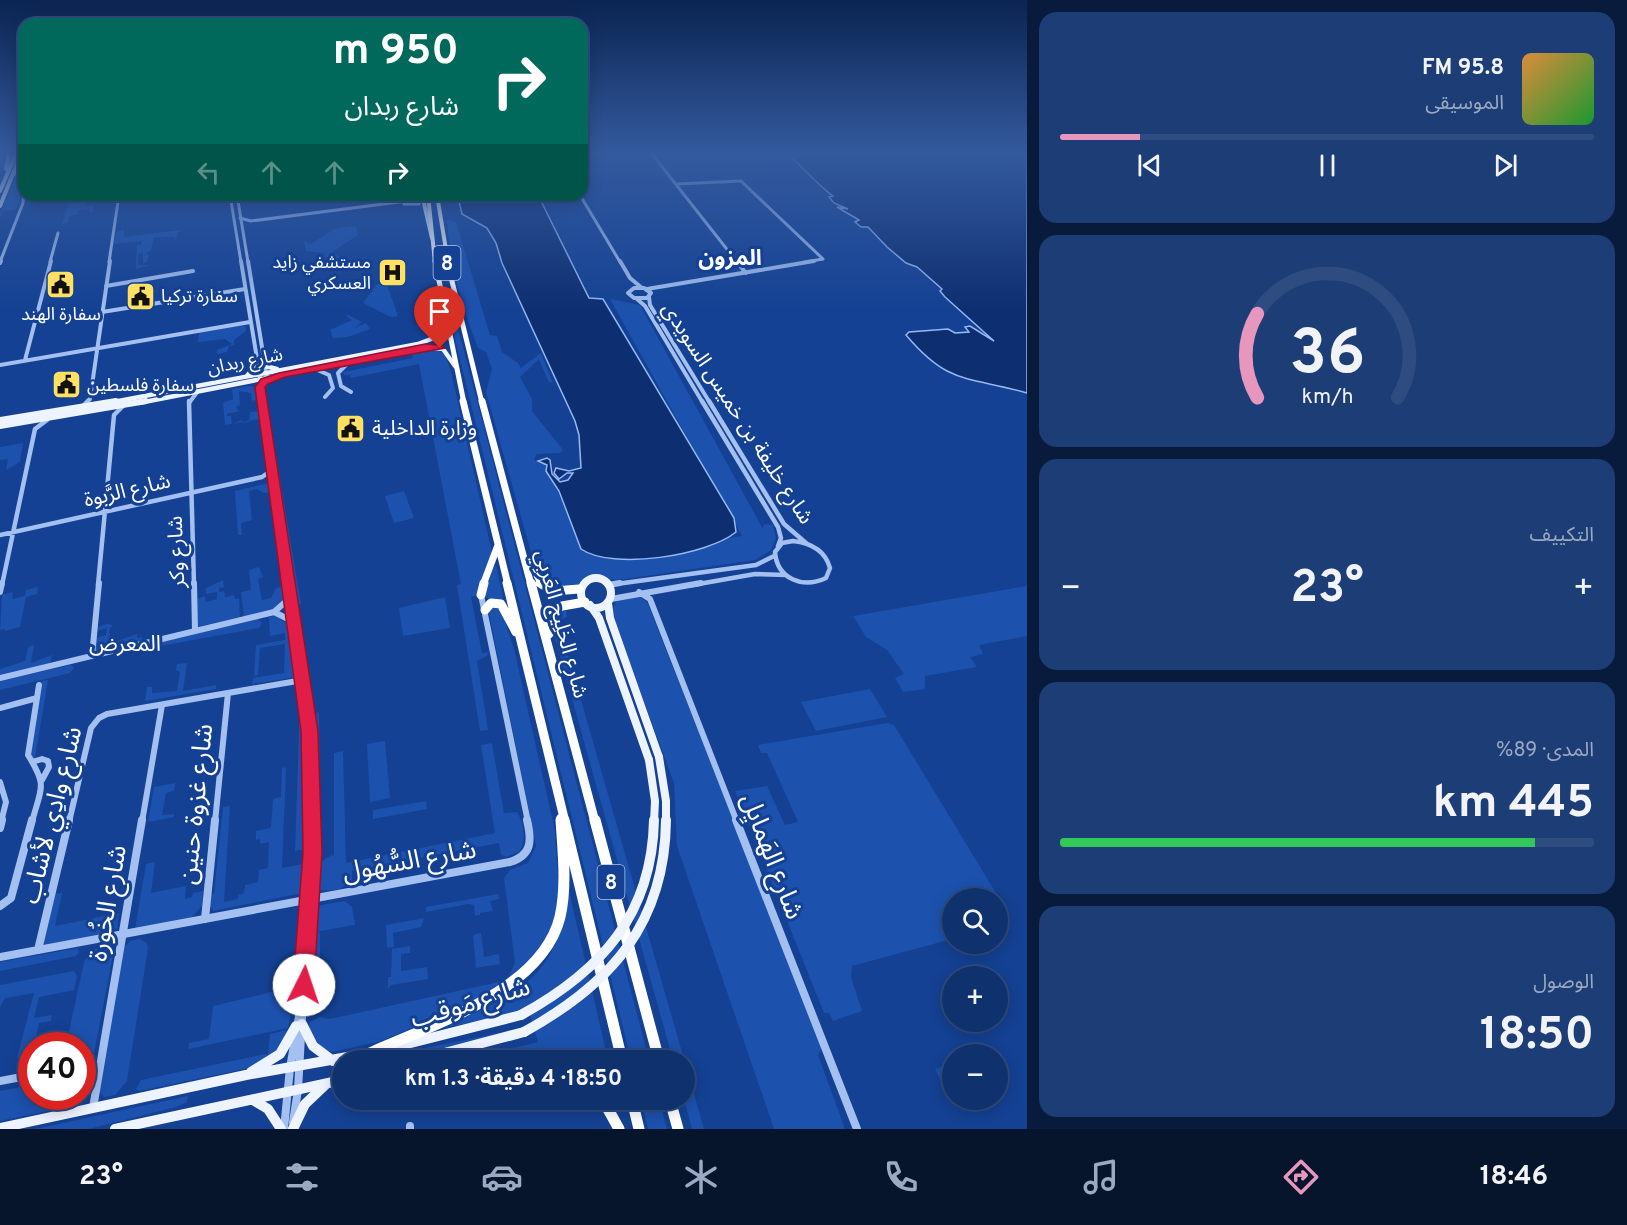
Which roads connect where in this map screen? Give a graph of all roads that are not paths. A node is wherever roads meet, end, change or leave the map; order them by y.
1 (22, 207) edge
2 (117, 207) edge
3 (232, 207) edge
4 (239, 207) edge
5 (362, 207) edge
6 (375, 207) edge
7 (421, 207) edge
8 (424, 207) edge
9 (429, 207) edge
10 (439, 207) edge
11 (587, 207) edge
12 (694, 207) edge
13 (769, 207) edge
14 (425, 212) junction
15 (240, 218) junction
16 (242, 228) junction
17 (58, 232) dead end
18 (432, 238) junction
19 (0, 263) edge
20 (194, 271) dead end
21 (746, 273) junction
22 (630, 278) junction
23 (106, 286) junction
24 (644, 288) junction
25 (671, 288) junction
26 (246, 289) junction
27 (630, 290) junction
28 (650, 296) junction
29 (637, 299) junction
30 (102, 312) junction
31 (446, 318) junction
32 (250, 322) junction
33 (418, 344) junction
34 (425, 347) junction
35 (97, 348) junction
36 (263, 355) junction
37 (256, 357) junction
38 (25, 360) junction
39 (349, 362) junction
40 (257, 364) junction
41 (0, 365) edge
42 (265, 366) junction
43 (455, 366) junction
44 (288, 368) junction
45 (314, 369) junction
46 (283, 375) junction
47 (338, 375) junction
48 (262, 376) junction
49 (330, 377) junction
50 (244, 380) junction
51 (260, 387) junction
52 (342, 387) junction
53 (333, 388) junction
54 (212, 389) junction
55 (198, 391) junction
56 (351, 392) dead end
57 (178, 395) junction
58 (325, 397) dead end
59 (90, 399) junction
60 (189, 400) junction
61 (99, 404) junction
62 (125, 405) junction
63 (79, 408) junction
64 (105, 409) junction
65 (114, 415) junction
66 (50, 418) junction
67 (28, 422) junction
68 (1, 424) edge
69 (35, 429) junction
70 (272, 470) junction
71 (262, 477) junction
72 (273, 479) junction
73 (191, 492) junction
74 (105, 512) junction
75 (515, 520) junction
76 (13, 532) junction
77 (0, 535) edge
78 (499, 541) junction
79 (806, 543) junction
80 (778, 546) junction
81 (774, 555) junction
82 (786, 575) junction
83 (608, 585) junction
84 (579, 589) junction
85 (653, 590) junction
86 (0, 591) edge
87 (639, 592) junction
88 (481, 595) joint
89 (291, 597) junction
90 (650, 599) junction
91 (610, 601) junction
92 (587, 604) junction
93 (485, 610) junction
94 (274, 612) junction
95 (294, 622) junction
96 (195, 631) junction
97 (524, 650) junction
98 (92, 656) junction
99 (0, 678) edge
100 (303, 680) junction
101 (39, 685) dead end
102 (228, 693) junction
103 (37, 698) junction
104 (564, 703) junction
105 (162, 705) junction
106 (0, 708) edge
107 (654, 759) junction
108 (32, 762) junction
109 (42, 780) junction
110 (0, 782) edge
111 (561, 801) junction
112 (0, 828) edge
113 (310, 899) junction
114 (0, 906) edge
115 (205, 919) junction
116 (123, 934) junction
117 (38, 950) junction
118 (0, 957) edge
119 (299, 1025) junction
120 (377, 1050) edge
121 (384, 1050) edge
122 (456, 1050) edge
123 (620, 1050) edge
124 (656, 1050) edge
125 (332, 1060) edge
126 (332, 1061) edge
127 (295, 1067) junction
128 (246, 1075) junction
129 (18, 1078) edge
130 (0, 1081) edge
131 (332, 1083) edge
132 (327, 1084) junction
133 (96, 1091) edge
134 (292, 1091) junction
135 (253, 1100) junction
136 (96, 1107) edge
137 (63, 1110) edge
138 (84, 1110) edge
139 (609, 1110) edge
140 (634, 1110) edge
141 (673, 1110) edge
142 (65, 1114) junction
143 (157, 1120) junction
144 (0, 1128) edge
145 (115, 1129) edge
146 (147, 1129) edge
147 (282, 1129) edge
148 (292, 1129) edge
149 (619, 1129) edge
150 (639, 1129) edge
151 (678, 1129) edge
152 (857, 1129) edge

1 - 19 street
2 - 23 street
3 - 26 street
4 - 15 street
5 - 15 street
6 - 16 street
7 - 14 street
8 - 14 main road
9 - 18 highway, شارع الخَلِيج العَربِي / 8
10 - 75 highway, شارع الخَلِيج العَربِي / 8
11 - 22 street, شارع خليفة بن خميس السويدي
12 - 21 street
13 - 21 street
14 - 18 main road
15 - 16 street
16 - 36 street
17 - 38 street
18 - 31 highway, شارع الخَلِيج العَربِي / 8
20 - 23 street
21 - 25 street
22 - 24 street, شارع خليفة بن خميس السويدي
22 - 27 street
23 - 30 street
24 - 25 street
24 - 27 street
24 - 28 street, شارع خليفة بن خميس السويدي
25 - 28 street
26 - 30 street
26 - 32 street
27 - 29 street, شارع خليفة بن خميس السويدي
28 - 29 street
28 - 79 street, شارع خليفة بن خميس السويدي
29 - 80 street, شارع خليفة بن خميس السويدي
30 - 35 street
31 - 33 main road, شارع ربدان
31 - 43 highway, شارع الخَلِيج العَربِي / 8
32 - 35 street
32 - 37 street
33 - 34 main road
33 - 44 main road, شارع ربدان
34 - 39 main road, شارع ربدان
34 - 43 main road
35 - 38 street
35 - 59 street
36 - 37 street
36 - 42 street
37 - 40 street
38 - 41 street
39 - 45 main road, شارع ربدان
39 - 47 street
40 - 48 street
40 - 50 main road
42 - 44 main road
42 - 48 street
43 - 78 highway, شارع الخَلِيج العَربِي / 8
44 - 48 main road, شارع ربدان
45 - 46 main road, شارع ربدان
45 - 49 street
46 - 48 main road, شارع ربدان
46 - 51 street
47 - 49 street
47 - 52 street
48 - 50 main road, شارع ربدان
48 - 54 main road
49 - 53 street
50 - 51 street
50 - 54 main road, شارع ربدان
50 - 61 main road, شارع ربدان
51 - 70 street
52 - 53 street
52 - 56 street
53 - 58 street
54 - 55 main road, شارع ربدان
55 - 57 main road, شارع ربدان
55 - 60 street
57 - 60 street
57 - 62 main road, شارع ربدان
59 - 61 street
59 - 63 street
60 - 73 street, شارع وكر
61 - 63 main road, شارع ربدان
62 - 64 main road, شارع ربدان
62 - 65 street
63 - 68 main road, شارع ربدان
64 - 65 street
64 - 66 main road, شارع ربدان
65 - 74 street
66 - 67 main road, شارع ربدان
66 - 69 street
67 - 68 main road, شارع ربدان
67 - 69 street
69 - 76 street
70 - 71 street, شارع الرَّبوة
70 - 72 street
71 - 72 street, شارع الرَّبوة
71 - 73 street, شارع الرَّبوة
72 - 89 street
73 - 74 street, شارع الرَّبوة
73 - 96 street, شارع وكر
74 - 76 street, شارع الرَّبوة
74 - 98 street
75 - 84 highway
75 - 104 highway, شارع الخَلِيج العَربِي / 8
76 - 77 street, شارع الرَّبوة
76 - 86 street
78 - 88 highway
78 - 97 highway, شارع الخَلِيج العَربِي / 8
79 - 80 street
79 - 82 street
80 - 81 street
81 - 82 street
81 - 83 street
82 - 85 street
83 - 84 main road
83 - 91 main road
84 - 92 main road
85 - 87 street
85 - 90 street
87 - 90 street
87 - 91 street
88 - 93 street, شارع السُّهُول
89 - 94 street
89 - 95 street
90 - 152 street, شارع الهَمايِل
91 - 92 main road
91 - 107 main road, شارع مَوقب
92 - 104 highway
92 - 107 main road, شارع مَوقب
93 - 97 highway
93 - 113 street, شارع السُّهُول
94 - 95 street
94 - 96 street
95 - 100 street
96 - 98 street
97 - 111 highway, شارع الخَلِيج العَربِي / 8
98 - 99 street
100 - 102 street, شارع وادِي لأشاب
100 - 113 street
101 - 103 street
102 - 105 street, شارع وادِي لأشاب
102 - 115 street, شارع غزوة حنين
103 - 106 street
103 - 108 street
104 - 124 highway, شارع الخَلِيج العَربِي / 8
105 - 116 street, شارع الخُورة
105 - 117 street, شارع وادِي لأشاب
107 - 121 main road, شارع مَوقب, bridge
107 - 122 main road, شارع مَوقب, bridge
108 - 109 street
108 - 109 street
109 - 114 street
110 - 112 street
111 - 120 highway
111 - 123 highway, شارع الخَلِيج العَربِي / 8
113 - 115 street, شارع السُّهُول
113 - 119 street
115 - 116 street, شارع السُّهُول
116 - 117 street, شارع السُّهُول
116 - 133 street, شارع الخُورة
117 - 118 street, شارع السُّهُول
119 - 125 main road
119 - 127 street
119 - 128 main road
126 - 127 main road, شارع مَوقب
127 - 128 main road, شارع مَوقب
127 - 134 street
128 - 136 main road, شارع مَوقب
129 - 130 street
131 - 132 main road
132 - 134 main road
132 - 148 main road
134 - 135 main road
134 - 147 street
134 - 148 street
135 - 143 main road
135 - 147 main road
137 - 142 street
138 - 142 main road, شارع مَوقب
139 - 149 highway
140 - 150 highway
141 - 151 highway
142 - 144 main road, شارع مَوقب
143 - 145 main road
143 - 146 street

